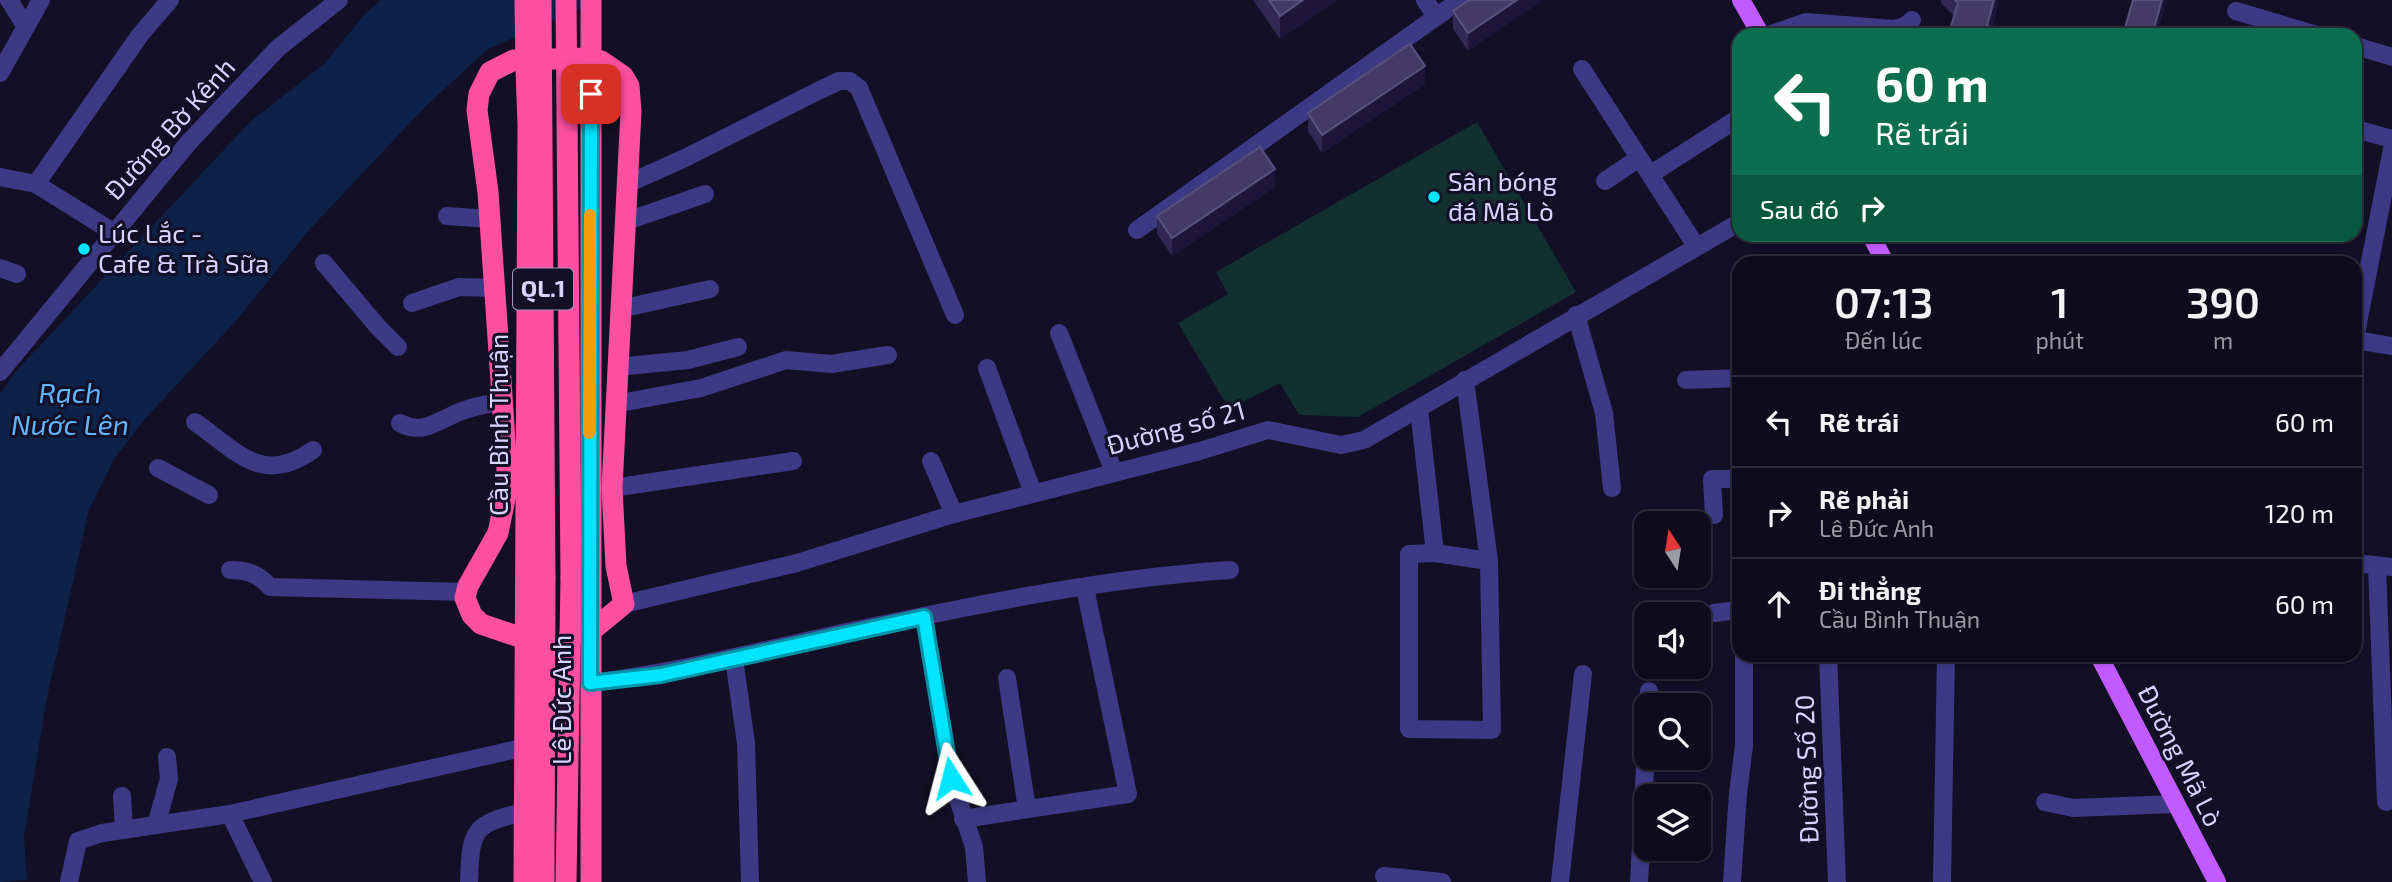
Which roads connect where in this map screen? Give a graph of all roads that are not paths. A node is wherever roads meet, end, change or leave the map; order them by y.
1 (9, 0) edge
2 (41, 0) edge
3 (170, 0) edge
4 (525, 0) edge
5 (541, 0) edge
6 (566, 0) edge
7 (592, 0) edge
8 (1425, 0) edge
9 (1460, 0) edge
10 (1741, 0) edge
11 (328, 3) edge
12 (2236, 10) dead end
13 (1436, 17) junction
14 (1912, 20) dead end
15 (26, 27) junction
16 (1756, 28) edge
17 (1789, 28) edge
18 (1881, 28) edge
19 (1896, 28) edge
20 (2295, 28) edge
21 (2362, 48) edge
22 (2392, 57) edge
23 (1583, 69) dead end
24 (0, 74) edge
25 (1732, 122) edge
26 (2362, 131) edge
27 (2392, 139) edge
28 (2392, 149) edge
29 (1639, 158) junction
30 (1651, 174) junction
31 (0, 177) edge
32 (1605, 181) dead end
33 (36, 184) junction
34 (627, 184) junction
35 (705, 194) dead end
36 (447, 216) dead end
37 (490, 219) junction
38 (624, 222) junction
39 (1732, 226) edge
40 (1137, 230) dead end
41 (113, 232) junction
42 (1696, 246) junction
43 (324, 263) dead end
44 (0, 268) edge
45 (17, 274) dead end
46 (492, 288) junction
47 (710, 289) dead end
48 (2362, 302) edge
49 (412, 303) dead end
50 (620, 309) junction
51 (955, 315) dead end
52 (1576, 315) junction
53 (1059, 333) dead end
54 (2362, 341) edge
55 (2392, 346) edge
56 (398, 347) dead end
57 (738, 347) dead end
58 (888, 355) dead end
59 (617, 367) junction
60 (987, 368) dead end
61 (0, 372) edge
62 (1732, 378) edge
63 (1465, 380) junction
64 (1686, 380) dead end
65 (501, 402) junction
66 (615, 404) junction
67 (1419, 409) junction
68 (195, 422) dead end
69 (400, 423) dead end
70 (313, 450) dead end
71 (793, 461) dead end
72 (931, 461) dead end
73 (158, 468) dead end
74 (1114, 472) junction
75 (1732, 479) edge
76 (612, 488) junction
77 (1612, 488) dead end
78 (1033, 493) junction
79 (209, 495) dead end
80 (954, 514) junction
81 (1714, 515) dead end
82 (1435, 553) junction
83 (1489, 561) junction
84 (2362, 564) edge
85 (2385, 566) edge
86 (230, 569) dead end
87 (1230, 570) dead end
88 (545, 577) joint
89 (1085, 589) junction
90 (465, 592) junction
91 (624, 604) junction
92 (1732, 611) edge
93 (1714, 613) dead end
94 (924, 617) junction
95 (580, 632) junction
96 (524, 639) junction
97 (734, 659) junction
98 (1744, 662) edge
99 (1828, 662) edge
100 (1946, 662) edge
101 (2102, 662) edge
102 (1583, 674) dead end
103 (1007, 678) dead end
104 (590, 683) junction
105 (535, 748) junction
106 (167, 757) dead end
107 (1645, 770) edge
108 (122, 796) dead end
109 (2045, 802) dead end
110 (2386, 802) dead end
111 (2175, 804) junction
112 (1027, 809) junction
113 (524, 812) junction
114 (230, 814) junction
115 (963, 819) junction
116 (156, 825) junction
117 (124, 830) junction
118 (1384, 876) dead end
119 (72, 880) edge
120 (1417, 880) edge
121 (263, 882) edge
122 (469, 882) edge
123 (524, 882) edge
124 (544, 882) edge
125 (566, 882) edge
126 (591, 882) edge
127 (750, 882) edge
128 (977, 882) edge
129 (1442, 882) edge
130 (1560, 882) edge
131 (1639, 882) edge
132 (1732, 882) edge
133 (1837, 882) edge
134 (1942, 882) edge
135 (2217, 882) edge

1 - 15 street
2 - 15 street
3 - 33 street
4 - 96 highway, Cầu Bình Thuận / QL.1, bridge
5 - 88 highway, Cầu Bình Thuận / QL.1, bridge
6 - 95 highway, Lê Đức Anh / QL.1, bridge
7 - 95 highway, Lê Đức Anh / QL.1, bridge
8 - 13 street
9 - 13 street
10 - 16 main road
11 - 41 street, Đường Bờ Kênh
12 - 20 street
13 - 40 street
14 - 19 street
15 - 24 street
17 - 18 street
21 - 22 street
23 - 29 street
25 - 30 street
26 - 27 street
28 - 48 street
29 - 30 street
29 - 32 street
30 - 42 street
31 - 33 street
33 - 41 street
34 - 37 highway
34 - 38 highway
34 - 51 street
35 - 38 street
36 - 37 street
37 - 46 highway
38 - 50 highway
39 - 42 street, Đường số 21
41 - 61 street, Đường Bờ Kênh
42 - 52 street, Đường số 21
43 - 56 street
44 - 45 street
46 - 49 street
46 - 65 highway
47 - 50 street
50 - 59 highway
52 - 63 street, Đường số 21
52 - 77 street
53 - 74 street
54 - 55 street
57 - 59 street
58 - 66 street
59 - 66 highway
60 - 78 street
62 - 64 street
63 - 67 street, Đường số 21
63 - 83 street
65 - 69 street
65 - 90 highway
66 - 76 highway
67 - 74 street, Đường số 21
67 - 82 street
68 - 70 street
71 - 76 street
72 - 80 street
73 - 79 street
74 - 78 street, Đường số 21
75 - 81 street
76 - 91 highway
78 - 80 street, Đường số 21
80 - 91 street, Đường số 21
82 - 83 street
82 - 83 street
84 - 85 street
85 - 110 street
86 - 90 street
87 - 89 street
88 - 105 highway, Lê Đức Anh / QL.1
89 - 94 street
89 - 112 street
90 - 96 highway
91 - 95 highway
92 - 93 street
94 - 97 street
94 - 115 street
95 - 104 highway, Lê Đức Anh / QL.1
95 - 125 highway, Lê Đức Anh / QL.1
96 - 105 highway, Lê Đức Anh / QL.1
97 - 104 street
97 - 127 street
98 - 132 street
99 - 133 street, Đường Số 20
100 - 134 street
101 - 111 main road, Đường Mã Lò
102 - 130 street
103 - 112 street
104 - 126 highway, Lê Đức Anh / QL.1
105 - 113 highway, Lê Đức Anh / QL.1
105 - 114 street
105 - 124 highway, Lê Đức Anh / QL.1
106 - 116 street
107 - 131 street
108 - 117 street
109 - 111 street
111 - 135 main road, Đường Mã Lò
112 - 115 street
113 - 122 street
113 - 123 highway, Lê Đức Anh / QL.1
114 - 116 street
114 - 121 street
115 - 128 street
116 - 117 street
117 - 119 street
118 - 120 street
120 - 129 street

